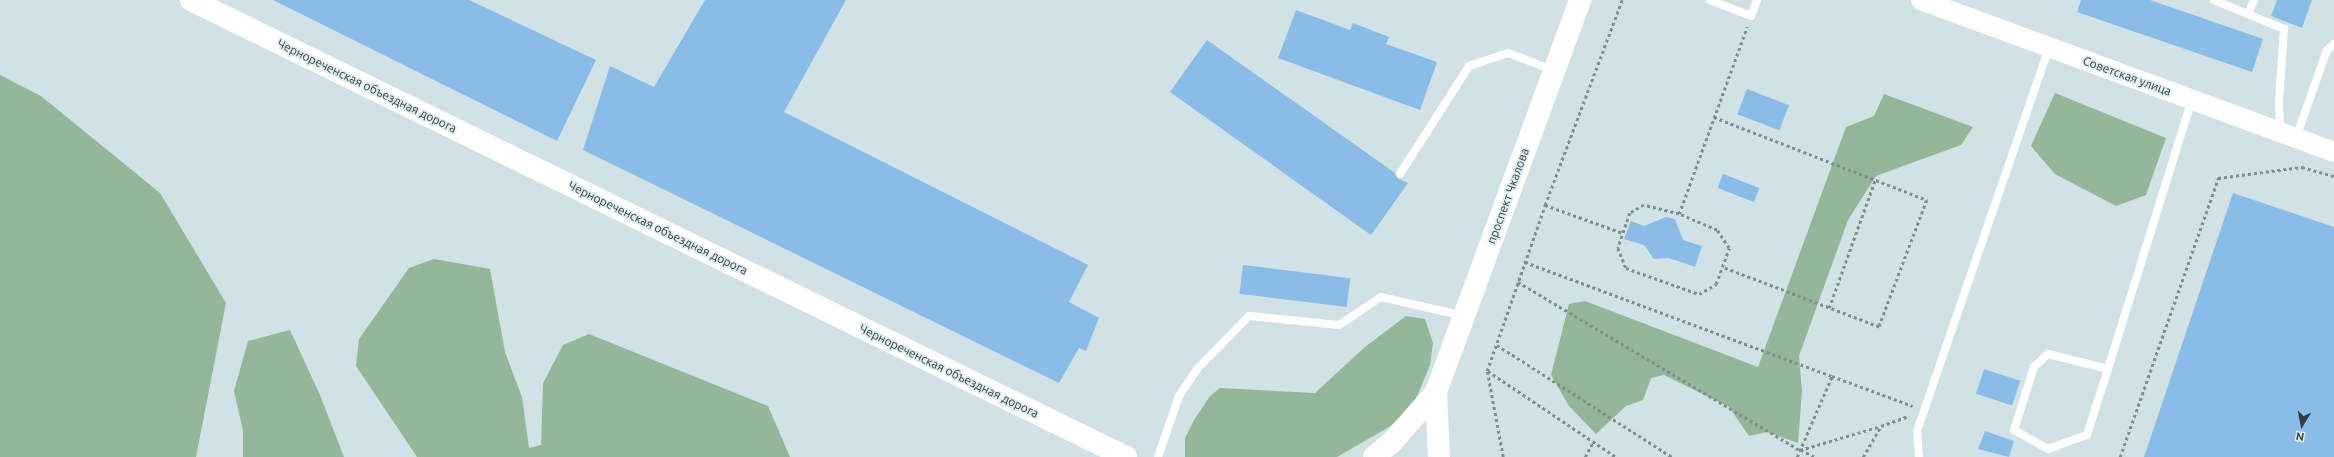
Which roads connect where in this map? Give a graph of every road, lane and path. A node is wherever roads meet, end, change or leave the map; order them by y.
1 (191, 0) edge
2 (1580, 0) edge
3 (1622, 0) edge
4 (1710, 0) edge
5 (1757, 0) edge
6 (1921, 0) edge
7 (2214, 0) edge
8 (2254, 0) edge
9 (2249, 12) junction
10 (1751, 16) junction
11 (2334, 44) edge
12 (2049, 47) junction
13 (1554, 71) junction
14 (2192, 100) junction
15 (1714, 117) junction
16 (2288, 135) junction
17 (2334, 152) edge
18 (1400, 174) dead end
19 (2334, 176) edge
20 (1875, 180) junction
21 (1545, 205) junction
22 (1679, 214) junction
23 (1623, 233) junction
24 (1525, 262) junction
25 (1722, 267) junction
26 (1518, 282) junction
27 (1828, 308) junction
28 (1464, 316) junction
29 (1497, 345) junction
30 (2108, 369) junction
31 (1487, 371) junction
32 (1832, 376) junction
33 (1436, 392) junction
34 (1919, 409) dead end
35 (1917, 413) dead end
36 (1881, 426) junction
37 (1593, 442) junction
38 (1800, 450) junction
39 (1126, 457) edge
40 (1158, 457) edge
41 (1374, 457) edge
42 (1439, 457) edge
43 (1503, 457) edge
44 (1585, 457) edge
45 (1616, 457) edge
46 (1672, 457) edge
47 (1797, 457) edge
48 (1814, 457) edge
49 (1863, 457) edge
50 (1919, 457) edge
51 (2120, 457) edge

1 - 39 main road, Чернореченская объездная дорога
2 - 13 main road, проспект Чкалова
3 - 21 path
4 - 10 lane
5 - 10 lane
6 - 12 street, Советская улица
7 - 9 lane
8 - 9 lane
9 - 16 lane
10 - 15 path
11 - 16 lane
12 - 14 street, Советская улица
12 - 50 lane
13 - 18 lane
13 - 28 main road, проспект Чкалова
14 - 16 street, Советская улица
14 - 30 lane
15 - 20 path
15 - 22 path
16 - 17 street, Советская улица
19 - 51 path
20 - 27 path
20 - 27 path
21 - 23 path
21 - 24 path
22 - 23 path
22 - 25 path
23 - 25 path
24 - 26 path
24 - 32 path
25 - 27 path
26 - 29 path
26 - 38 path
28 - 33 main road, проспект Чкалова
28 - 40 lane
29 - 31 path
29 - 46 path
30 - 30 lane
31 - 37 path
31 - 43 path
32 - 34 path
32 - 38 path
33 - 41 main road
33 - 42 main road
35 - 36 path
36 - 38 path
36 - 49 path
37 - 44 path
37 - 45 path
38 - 47 path
38 - 48 path

